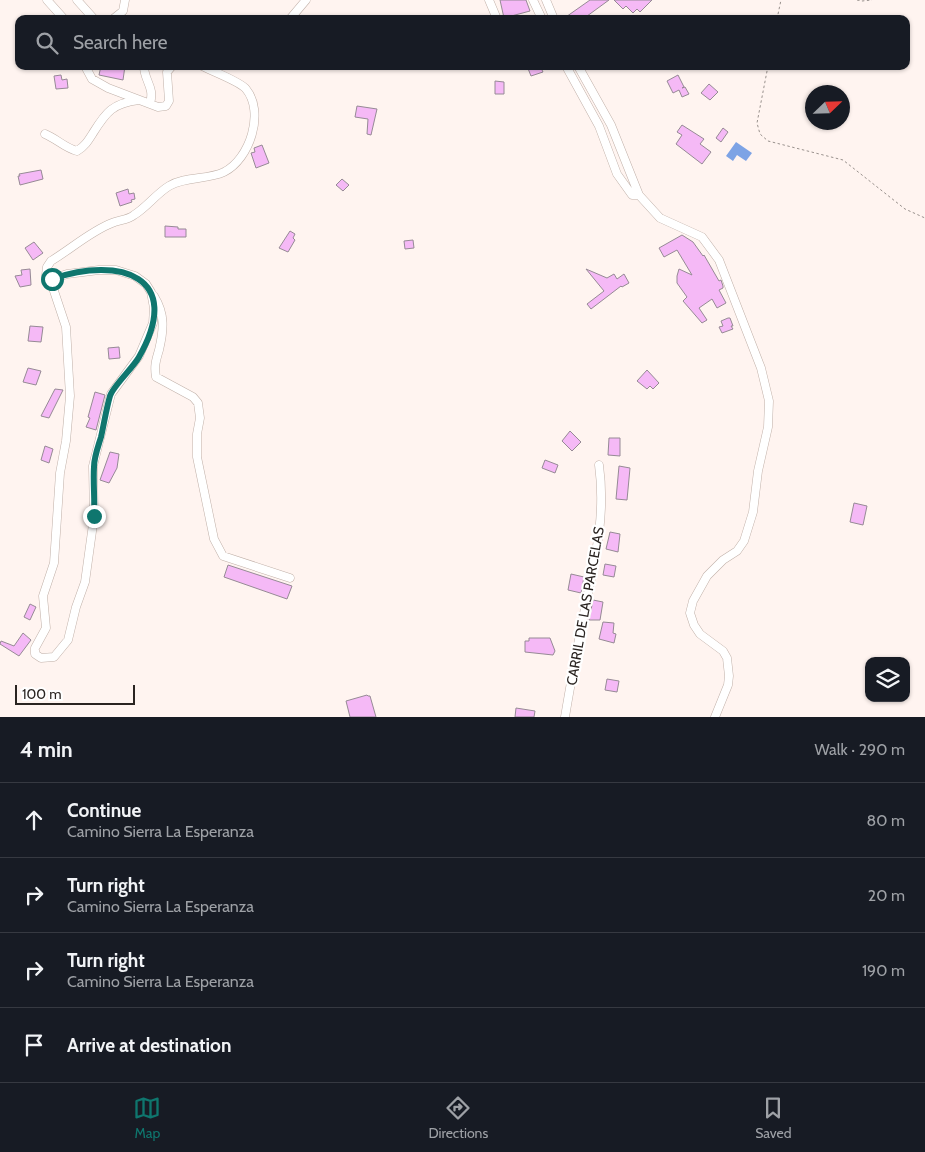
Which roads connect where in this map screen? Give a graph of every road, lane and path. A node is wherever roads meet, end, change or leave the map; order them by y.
1 (46, 0) edge
2 (77, 0) edge
3 (125, 0) edge
4 (306, 0) edge
5 (489, 0) edge
6 (533, 0) edge
7 (546, 0) edge
8 (781, 0) edge
9 (857, 0) edge
10 (872, 0) edge
11 (60, 15) edge
12 (90, 15) edge
13 (118, 15) edge
14 (293, 15) edge
15 (495, 15) edge
16 (540, 15) edge
17 (552, 15) edge
18 (778, 15) edge
19 (87, 70) edge
20 (144, 70) edge
21 (169, 70) edge
22 (211, 70) edge
23 (568, 70) edge
24 (580, 70) edge
25 (767, 70) edge
26 (141, 100) junction
27 (150, 103) junction
28 (45, 134) dead end
29 (640, 195) junction
30 (925, 218) edge
31 (52, 279) junction
32 (151, 292) junction
33 (599, 465) dead end
34 (290, 578) dead end
35 (566, 717) edge
36 (715, 717) edge

1 - 11 street
2 - 12 street
3 - 13 street
4 - 14 street
5 - 15 street
6 - 16 street
7 - 17 street
8 - 18 path
9 - 10 path
19 - 26 street
20 - 27 street
21 - 27 street
22 - 31 street
23 - 29 street
24 - 29 street
25 - 30 path
26 - 27 street
26 - 28 street
29 - 36 street
31 - 32 street
31 - 32 street
32 - 34 street
33 - 35 street, CARRIL DE LAS PARCELAS

